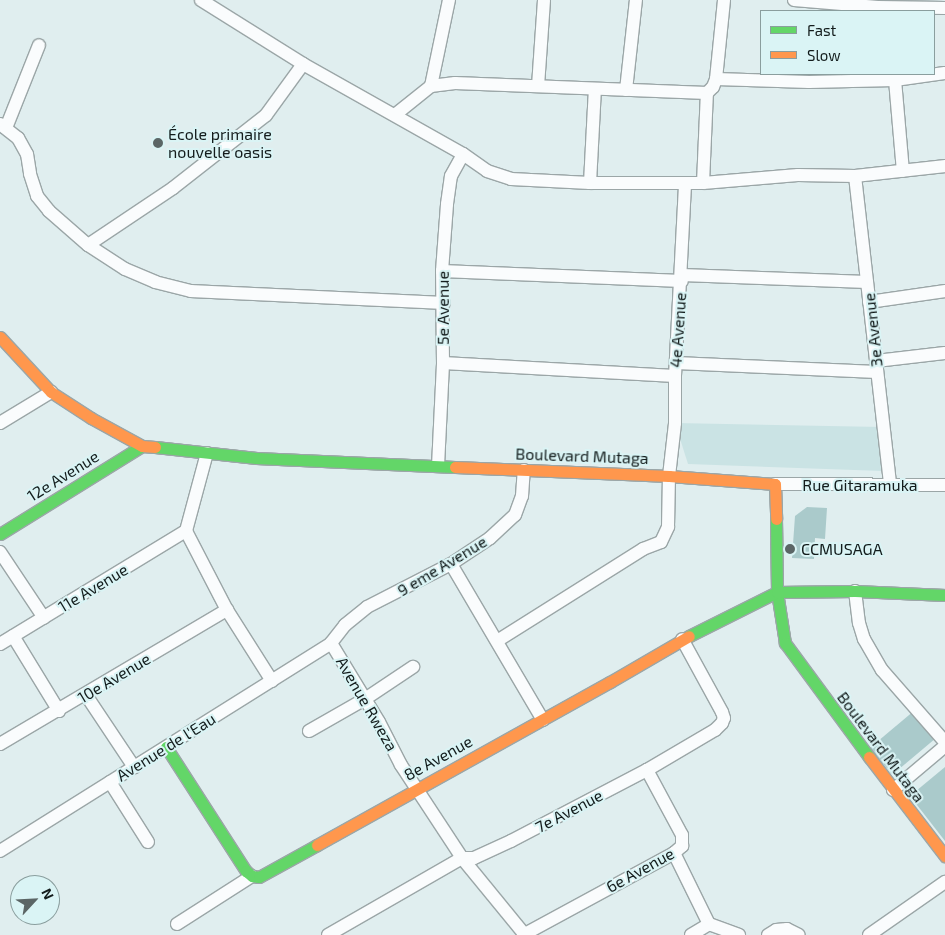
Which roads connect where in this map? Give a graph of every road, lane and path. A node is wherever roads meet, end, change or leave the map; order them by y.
1 (201, 0) edge
2 (449, 0) edge
3 (544, 0) edge
4 (636, 0) edge
5 (724, 0) edge
6 (794, 0) edge
7 (878, 4) edge
8 (945, 8) edge
9 (39, 44) dead end
10 (303, 64) junction
11 (945, 74) edge
12 (716, 79) junction
13 (895, 80) junction
14 (431, 86) junction
15 (538, 86) junction
16 (595, 89) junction
17 (626, 90) junction
18 (707, 93) junction
19 (396, 114) junction
20 (3, 126) edge
21 (463, 154) junction
22 (945, 166) edge
23 (903, 171) junction
24 (855, 176) junction
25 (590, 183) junction
26 (703, 183) junction
27 (685, 184) junction
28 (88, 245) junction
29 (442, 271) junction
30 (682, 278) junction
31 (867, 282) junction
32 (945, 292) edge
33 (869, 302) junction
34 (444, 303) junction
35 (0, 338) edge
36 (945, 353) edge
37 (443, 363) junction
38 (877, 367) junction
39 (676, 369) junction
40 (51, 392) junction
41 (0, 423) edge
42 (142, 446) junction
43 (207, 453) junction
44 (438, 466) junction
45 (524, 470) junction
46 (669, 476) junction
47 (775, 484) junction
48 (890, 485) junction
49 (945, 485) edge
50 (186, 531) junction
51 (0, 534) edge
52 (0, 552) edge
53 (451, 564) junction
54 (855, 591) junction
55 (777, 592) junction
56 (945, 595) edge
57 (227, 610) junction
58 (44, 618) junction
59 (12, 636) junction
60 (682, 639) junction
61 (497, 641) junction
62 (331, 643) junction
63 (0, 644) edge
64 (413, 667) dead end
65 (272, 680) junction
66 (86, 695) junction
67 (365, 699) junction
68 (59, 711) junction
69 (543, 720) junction
70 (309, 731) dead end
71 (945, 742) edge
72 (0, 744) edge
73 (945, 746) edge
74 (166, 747) junction
75 (134, 767) junction
76 (648, 770) junction
77 (110, 782) junction
78 (418, 787) junction
79 (893, 790) junction
80 (148, 842) dead end
81 (0, 851) edge
82 (674, 853) junction
83 (945, 856) edge
84 (462, 858) junction
85 (252, 876) junction
86 (945, 882) edge
87 (177, 924) dead end
88 (709, 924) junction
89 (328, 935) edge
90 (524, 935) edge
91 (691, 935) edge
92 (738, 935) edge
93 (768, 935) edge
94 (799, 935) edge
95 (869, 935) edge

1 - 10 street
2 - 14 street
3 - 15 street
4 - 17 street
5 - 12 street
6 - 7 street
7 - 8 street
9 - 20 street
10 - 19 street
10 - 28 street
11 - 13 street
12 - 13 street
12 - 18 street
13 - 23 street
14 - 15 street
14 - 19 street
15 - 16 street
16 - 17 street
16 - 25 street
17 - 18 street
18 - 26 street
19 - 21 street
20 - 28 street
21 - 25 street
21 - 29 street, 5e Avenue
22 - 23 street
23 - 24 street
24 - 26 street
24 - 31 street, 3e Avenue
25 - 27 street
26 - 27 street
27 - 30 street, 4e Avenue
28 - 34 street
29 - 30 street
29 - 34 street, 5e Avenue
30 - 31 street
30 - 39 street, 4e Avenue
31 - 33 street, 3e Avenue
32 - 33 street
33 - 38 street, 3e Avenue
34 - 37 street, 5e Avenue
35 - 40 street, Boulevard Mutaga
36 - 38 street
37 - 39 street
37 - 44 street, 5e Avenue
38 - 39 street
38 - 48 street, 3e Avenue
39 - 46 street, 4e Avenue
40 - 41 street
40 - 42 street, Boulevard Mutaga
42 - 43 street, Boulevard Mutaga
42 - 51 street, 12e Avenue
43 - 44 street, Boulevard Mutaga
43 - 50 street
44 - 45 street, Boulevard Mutaga
45 - 46 street, Boulevard Mutaga
45 - 53 street, 9 eme Avenue
46 - 47 street, Boulevard Mutaga
46 - 61 street, 4e Avenue
47 - 48 street, Rue Gitaramuka
47 - 55 street, Boulevard Mutaga
48 - 49 street, Rue Gitaramuka
50 - 57 street
50 - 58 street, 11e Avenue
52 - 58 street
53 - 61 street
53 - 62 street, 9 eme Avenue
54 - 55 street
54 - 56 street
54 - 71 street
55 - 60 street, 8e Avenue
55 - 79 street, Boulevard Mutaga
57 - 65 street
57 - 66 street, 10e Avenue
58 - 59 street, 11e Avenue
59 - 63 street, 11e Avenue
59 - 68 street
60 - 69 street, 8e Avenue
60 - 76 street, 7e Avenue
61 - 69 street
62 - 65 street, Avenue de l'Eau
62 - 67 street, Avenue Rweza
64 - 67 street
65 - 74 street, Avenue de l'Eau
66 - 68 street, 10e Avenue
66 - 75 street
67 - 70 street
67 - 78 street, Avenue Rweza
68 - 72 street, 10e Avenue
69 - 78 street, 8e Avenue
73 - 79 street
74 - 75 street, Avenue de l'Eau
74 - 85 street
75 - 77 street, Avenue de l'Eau
76 - 82 street, 6e Avenue
76 - 84 street, 7e Avenue
77 - 80 street
77 - 81 street, Avenue de l'Eau
78 - 84 street, Avenue Rweza
78 - 85 street, 8e Avenue
79 - 83 street, Boulevard Mutaga
82 - 88 street
82 - 90 street, 6e Avenue
84 - 89 street, 7e Avenue
84 - 90 street, Avenue Rweza
85 - 87 street
86 - 95 street
88 - 91 street
88 - 92 street
93 - 94 street

